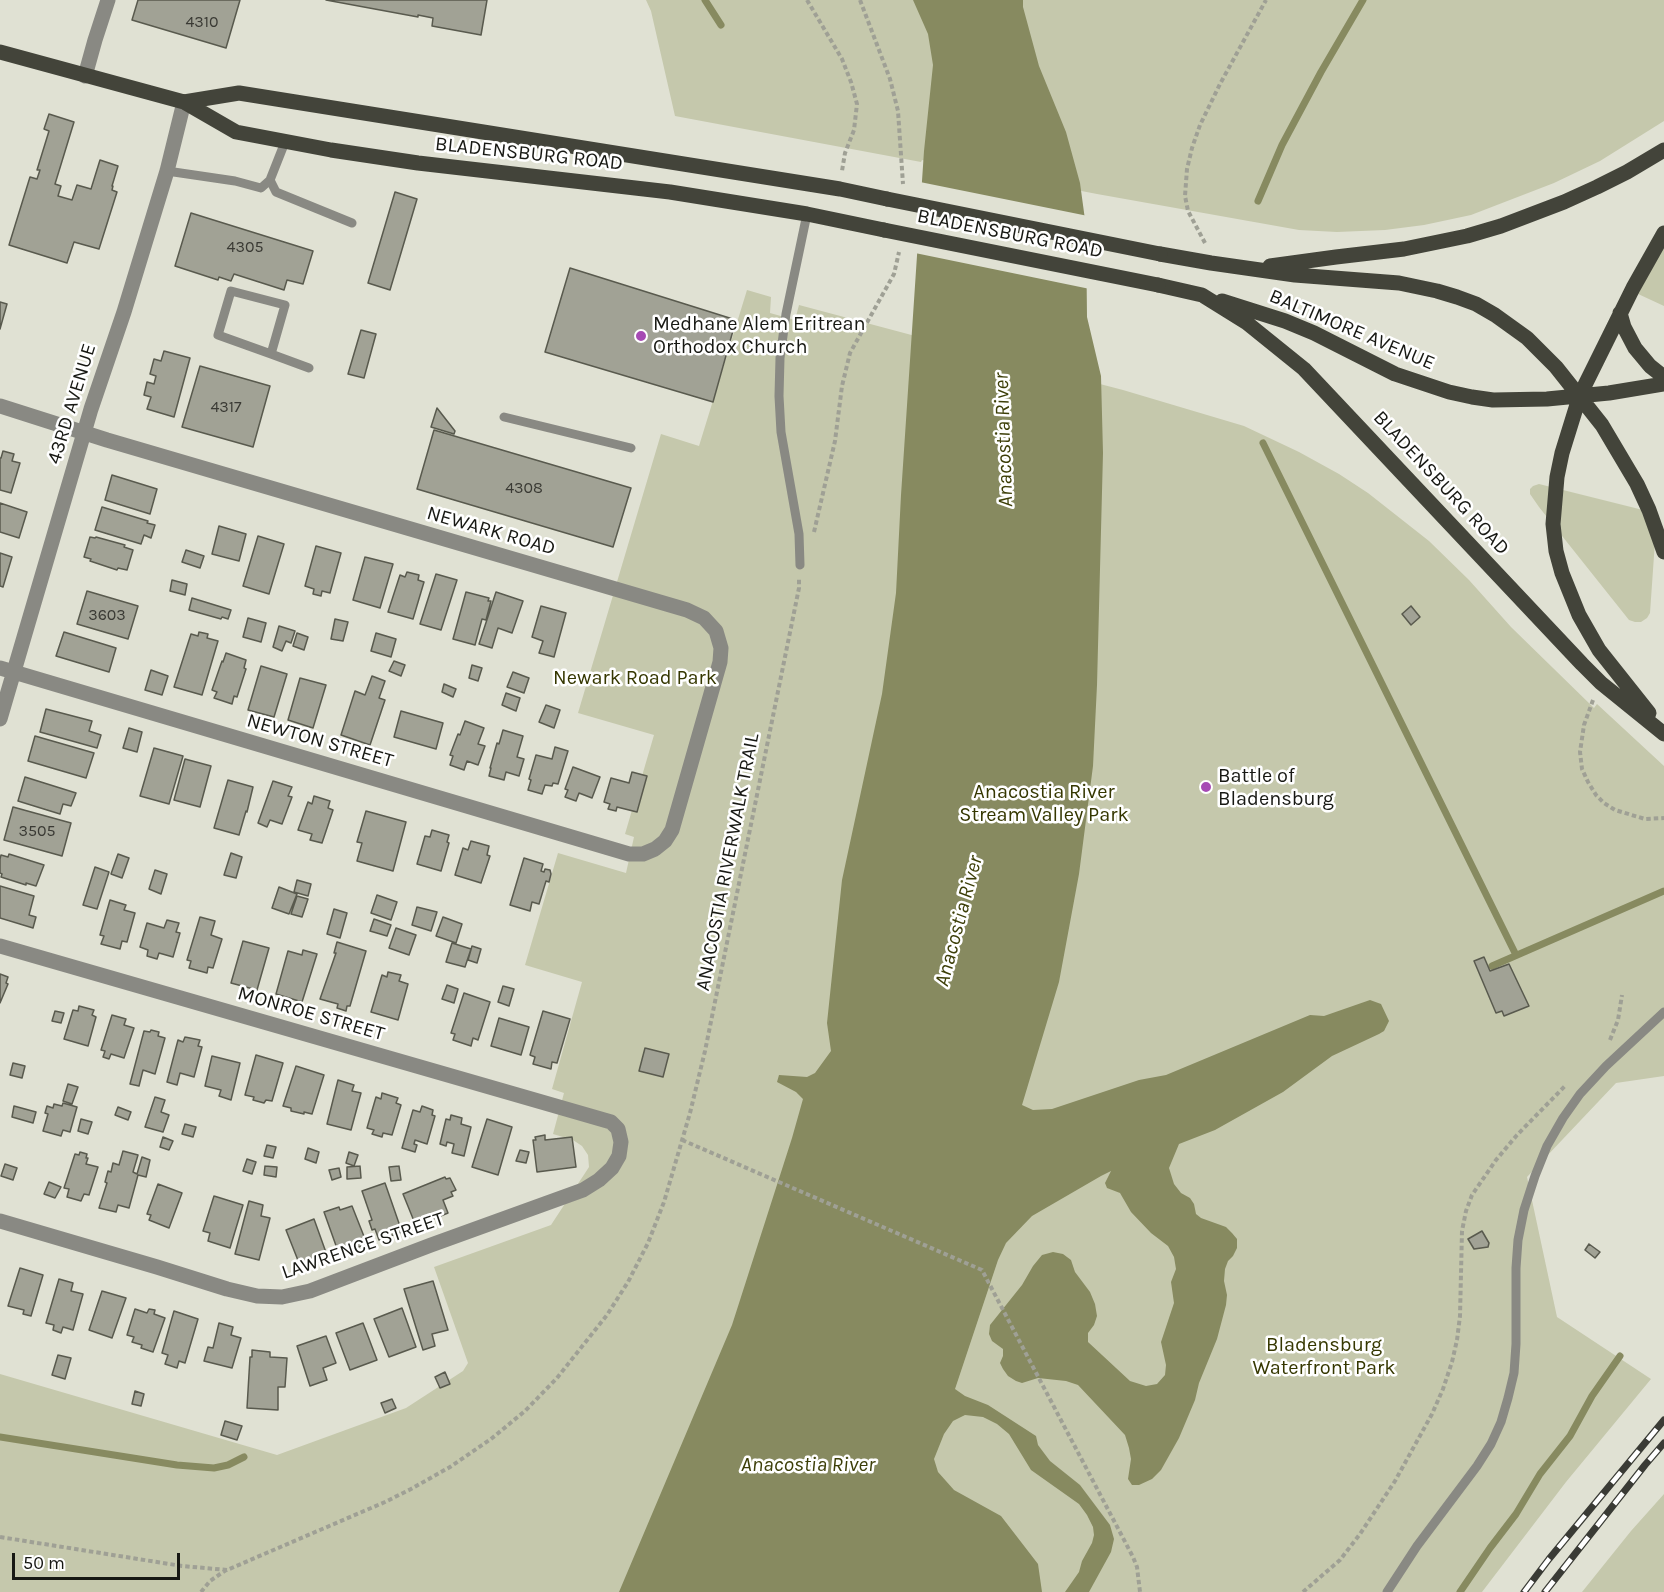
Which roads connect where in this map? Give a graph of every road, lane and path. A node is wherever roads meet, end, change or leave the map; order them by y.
1 (108, 0) edge
2 (807, 0) edge
3 (860, 0) edge
4 (1266, 0) edge
5 (0, 52) edge
6 (85, 76) junction
7 (184, 102) junction
8 (285, 141) junction
9 (1664, 150) edge
10 (167, 171) junction
11 (270, 180) junction
12 (903, 186) dead end
13 (840, 189) junction
14 (807, 214) junction
15 (352, 223) dead end
16 (1664, 233) edge
17 (900, 243) dead end
18 (1211, 263) junction
19 (1252, 269) junction
20 (1202, 295) junction
21 (1620, 314) junction
22 (271, 354) junction
23 (309, 368) dead end
24 (1664, 377) edge
25 (1664, 384) edge
26 (1580, 395) junction
27 (0, 406) edge
28 (504, 417) dead end
29 (85, 433) junction
30 (631, 448) dead end
31 (1664, 552) edge
32 (800, 565) joint
33 (799, 588) dead end
34 (7, 670) edge
35 (1593, 700) dead end
36 (0, 719) edge
37 (1664, 732) edge
38 (1664, 818) edge
39 (629, 854) joint
40 (0, 946) edge
41 (1622, 995) dead end
42 (1664, 1012) edge
43 (1608, 1042) dead end
44 (1571, 1078) dead end
45 (610, 1122) joint
46 (682, 1140) junction
47 (0, 1221) edge
48 (0, 1537) edge
49 (227, 1570) junction
50 (201, 1592) edge
51 (1140, 1592) edge
52 (1304, 1592) edge
53 (1387, 1592) edge

1 - 6 street
2 - 13 path
3 - 12 path
4 - 18 path
5 - 6 main road, BLADENSBURG ROAD
6 - 7 main road, BLADENSBURG ROAD
7 - 8 main road, BLADENSBURG ROAD
7 - 10 street, 43RD AVENUE
7 - 13 main road, BLADENSBURG ROAD
8 - 11 lane
8 - 14 main road, BLADENSBURG ROAD
9 - 19 main road, BALTIMORE AVENUE
10 - 11 lane
10 - 29 street, 43RD AVENUE
11 - 15 lane
13 - 18 main road, BLADENSBURG ROAD, bridge
14 - 20 main road, BLADENSBURG ROAD, bridge
14 - 32 lane
16 - 21 main road
17 - 32 path
18 - 19 main road, BLADENSBURG ROAD
19 - 26 main road, BLADENSBURG ROAD
20 - 26 main road, BALTIMORE AVENUE
20 - 37 main road, BLADENSBURG ROAD
21 - 24 main road
21 - 26 main road
22 - 22 lane
22 - 23 lane
25 - 26 main road, BALTIMORE AVENUE
26 - 31 main road, BLADENSBURG ROAD
26 - 37 main road
27 - 29 street, NEWARK ROAD
28 - 30 lane
29 - 34 street, 43RD AVENUE
29 - 39 street, NEWARK ROAD
33 - 46 path, ANACOSTIA RIVERWALK TRAIL
34 - 36 street, 43RD AVENUE
34 - 39 street, NEWTON STREET
35 - 38 path
40 - 45 street, MONROE STREET
41 - 43 path
42 - 53 lane
44 - 52 path
45 - 47 street, LAWRENCE STREET
46 - 49 path, ANACOSTIA RIVERWALK TRAIL
46 - 51 path
48 - 49 path, ANACOSTIA RIVERWALK TRAIL
49 - 50 path

